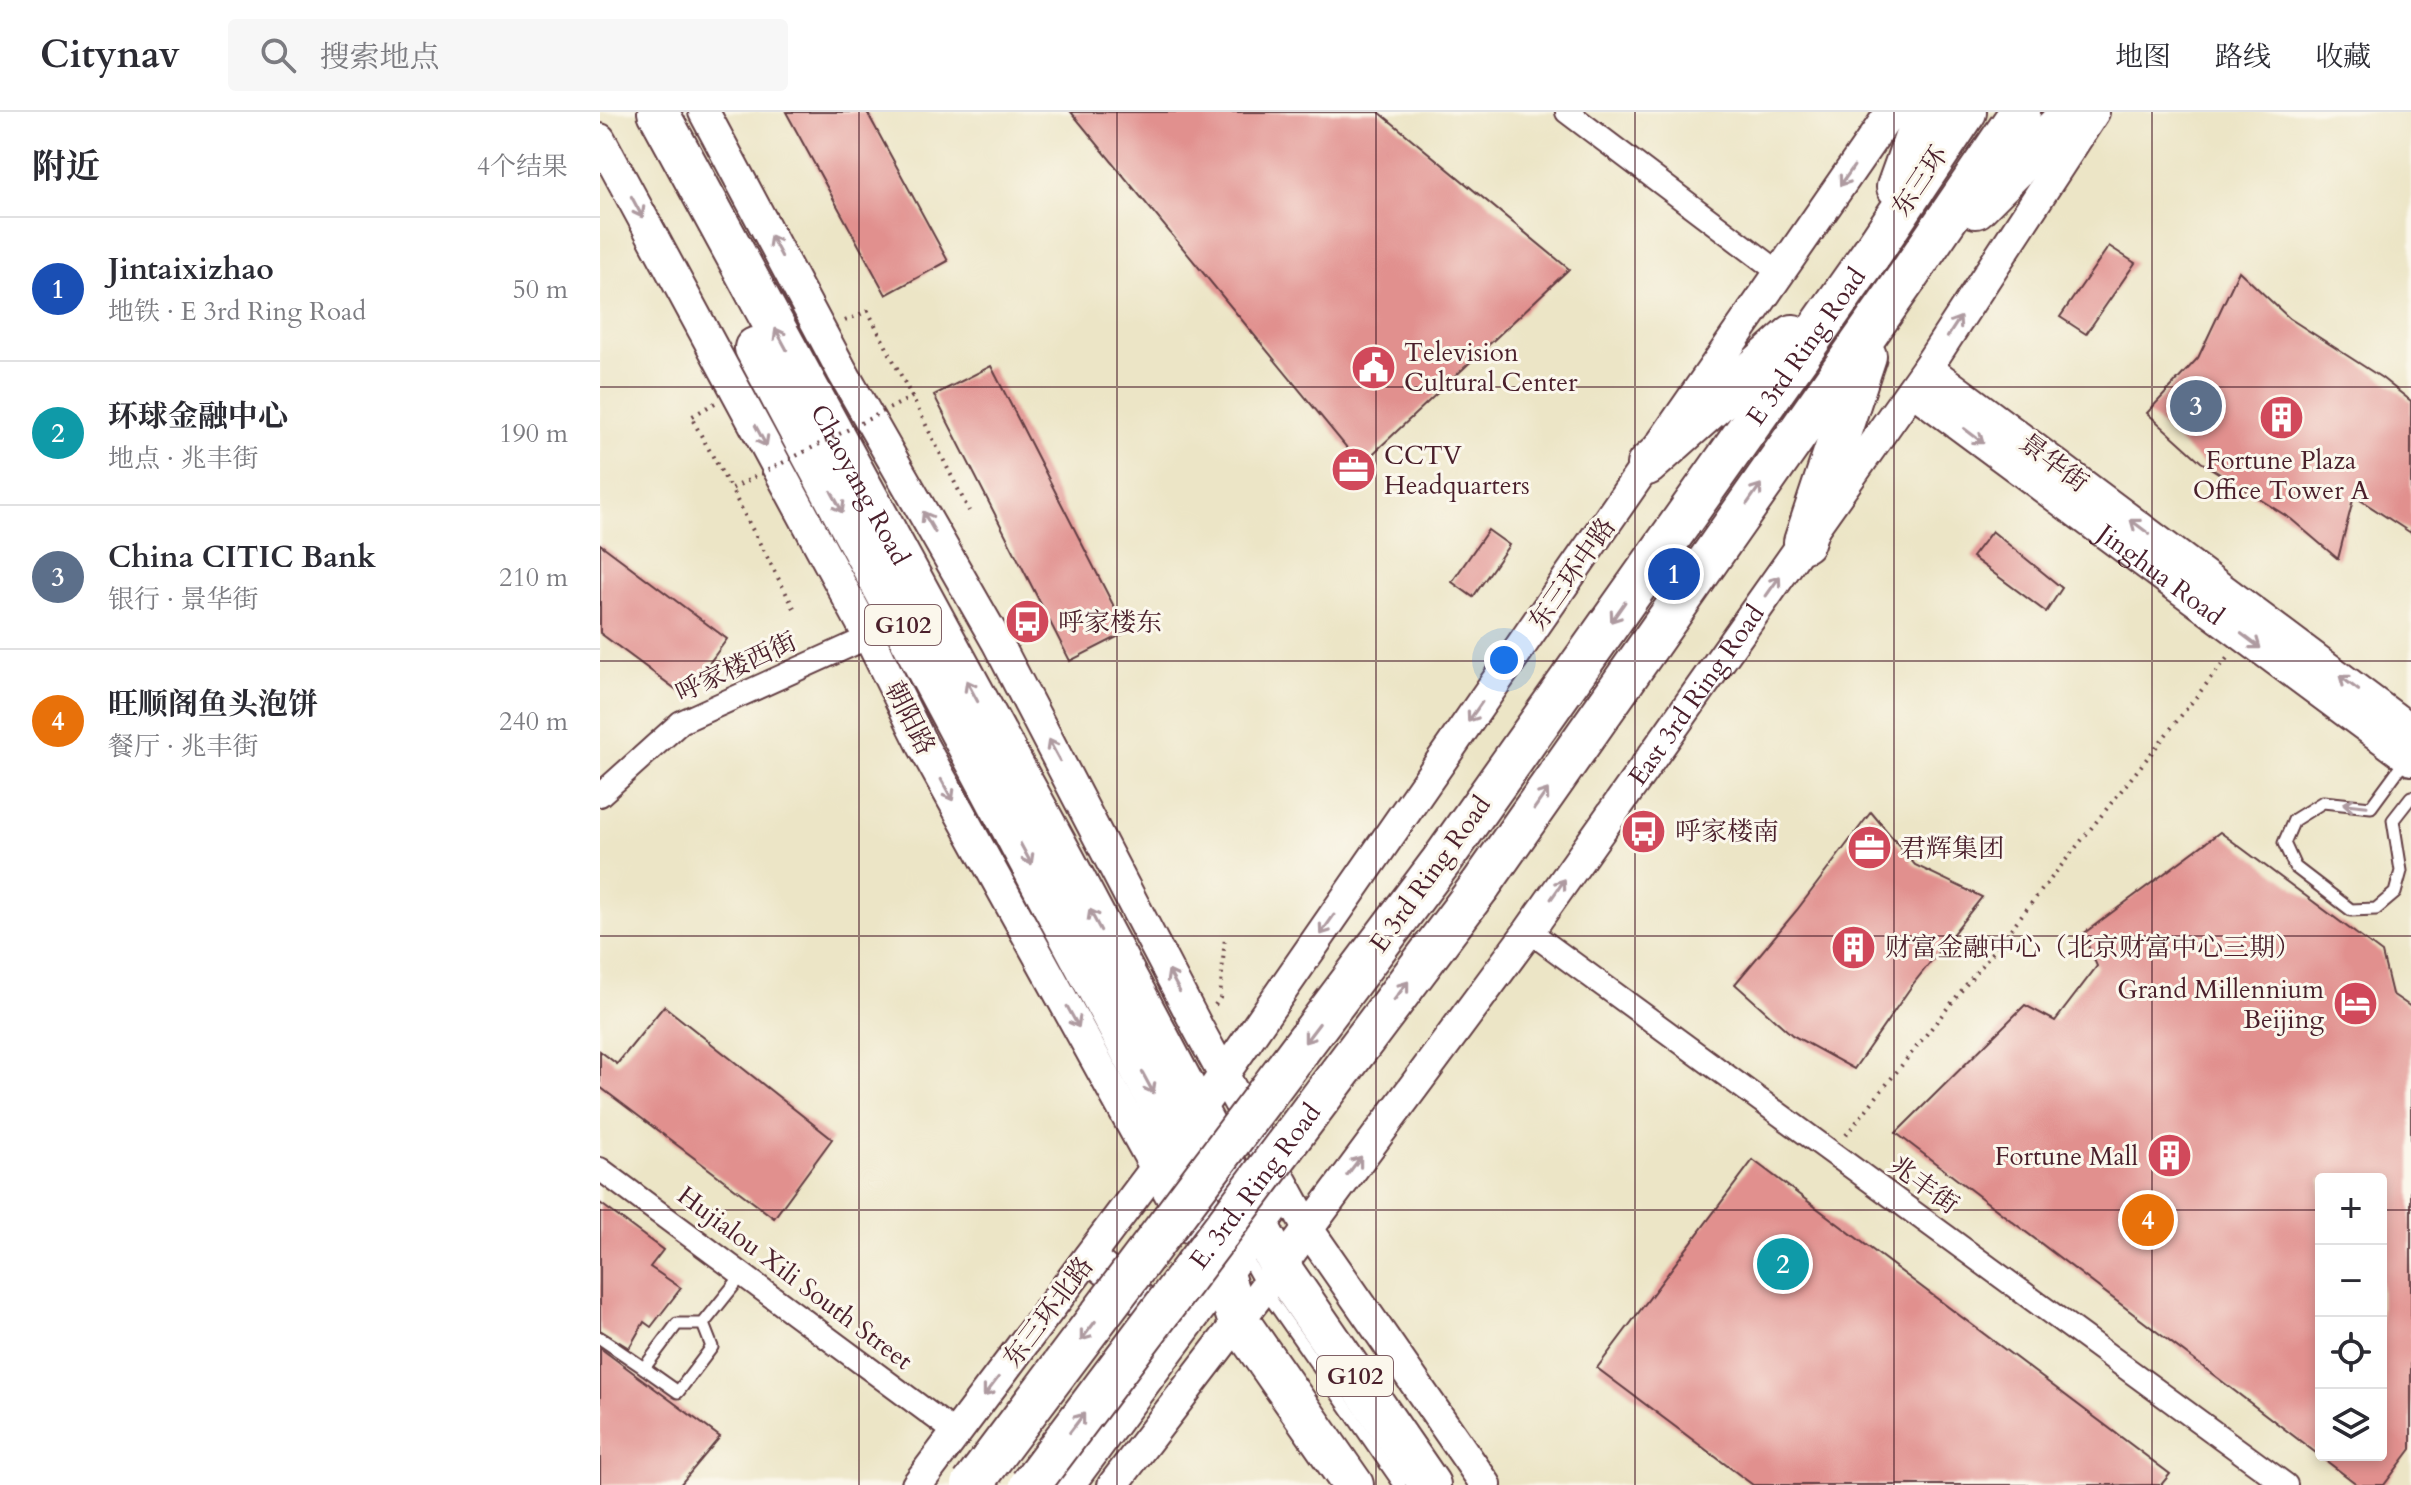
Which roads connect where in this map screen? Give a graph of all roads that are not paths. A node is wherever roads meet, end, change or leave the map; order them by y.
1 (628, 112) edge
2 (658, 112) edge
3 (704, 112) edge
4 (1567, 112) edge
5 (1891, 112) edge
6 (1924, 112) edge
7 (1966, 112) edge
8 (2020, 112) edge
9 (2072, 112) edge
10 (2094, 112) edge
11 (600, 139) edge
12 (1873, 251) junction
13 (1780, 273) junction
14 (1908, 276) junction
15 (1847, 287) junction
16 (1881, 313) junction
17 (1919, 379) junction
18 (1647, 465) junction
19 (1804, 542) junction
20 (869, 637) junction
21 (2410, 749) edge
22 (600, 795) edge
23 (2411, 797) edge
24 (1480, 886) joint
25 (1529, 931) junction
26 (1224, 1074) junction
27 (1177, 1140) junction
28 (600, 1169) edge
29 (1207, 1189) dead end
30 (1287, 1191) junction
31 (1221, 1214) dead end
32 (1308, 1229) junction
33 (1089, 1257) junction
34 (1236, 1260) junction
35 (743, 1273) junction
36 (1272, 1277) junction
37 (1238, 1320) junction
38 (703, 1324) junction
39 (1182, 1332) junction
40 (600, 1338) edge
41 (1211, 1356) junction
42 (644, 1368) junction
43 (956, 1433) junction
44 (917, 1485) edge
45 (972, 1485) edge
46 (1030, 1485) edge
47 (1069, 1485) edge
48 (1113, 1485) edge
49 (1353, 1485) edge
50 (1400, 1485) edge
51 (1430, 1485) edge
52 (1486, 1485) edge
53 (2286, 1485) edge

1 -> 27 highway, 朝阳路 / G102
27 -> 2 highway, Chaoyang Road / G102
26 -> 3 street
4 - 13 street
5 -> 13 street, 东三环中路
6 - 12 highway
7 - 12 highway, 东三环
8 - 14 highway, E 3rd Ring Road
9 - 14 highway
17 -> 10 street, East 3rd Ring Road
11 -> 20 street, 朝阳路
12 - 15 highway, E 3rd Ring Road
13 - 18 street, 东三环中路
14 - 16 highway, E 3rd Ring Road
15 - 18 highway
15 -> 45 highway, E 3rd Ring Road, bridge
16 - 19 highway
24 -> 16 highway, E 3rd Ring Road
17 - 19 street, East 3rd Ring Road
21 -> 17 street, 景华街
17 -> 21 street, Jinghua Road
18 -> 26 street, 东三环中路
25 -> 19 street, East 3rd Ring Road
20 - 22 street, 呼家楼西街
20 -> 27 street, 朝阳路
21 -> 23 lane
46 -> 24 highway, E. 3rd. Ring Road, bridge
32 -> 25 street, East 3rd Ring Road
25 - 53 street, 兆丰街
26 - 27 street, 东三环中路
26 - 30 street
27 - 29 lane
27 - 33 street, 东三环北路
27 - 34 highway, G102
27 - 34 highway, G102
28 - 35 street, Hujialou Xili South Street
30 - 32 street
30 - 34 street
31 - 34 lane
32 - 36 street, East 3rd Ring Road
32 - 52 street
33 - 39 street
33 -> 43 street, 东三环北路
34 - 36 highway, G102
34 - 37 highway, G102
34 - 39 street
35 - 38 lane
35 - 43 street, Hujialou Xili South Street
36 - 37 street, East 3rd Ring Road
36 - 50 lane
36 - 51 highway, G102
37 - 41 street
37 - 49 highway, G102
38 - 42 lane
38 - 42 lane
39 - 41 street
39 - 47 street
40 - 42 lane
41 - 48 street
43 - 44 street, 东三环北路

